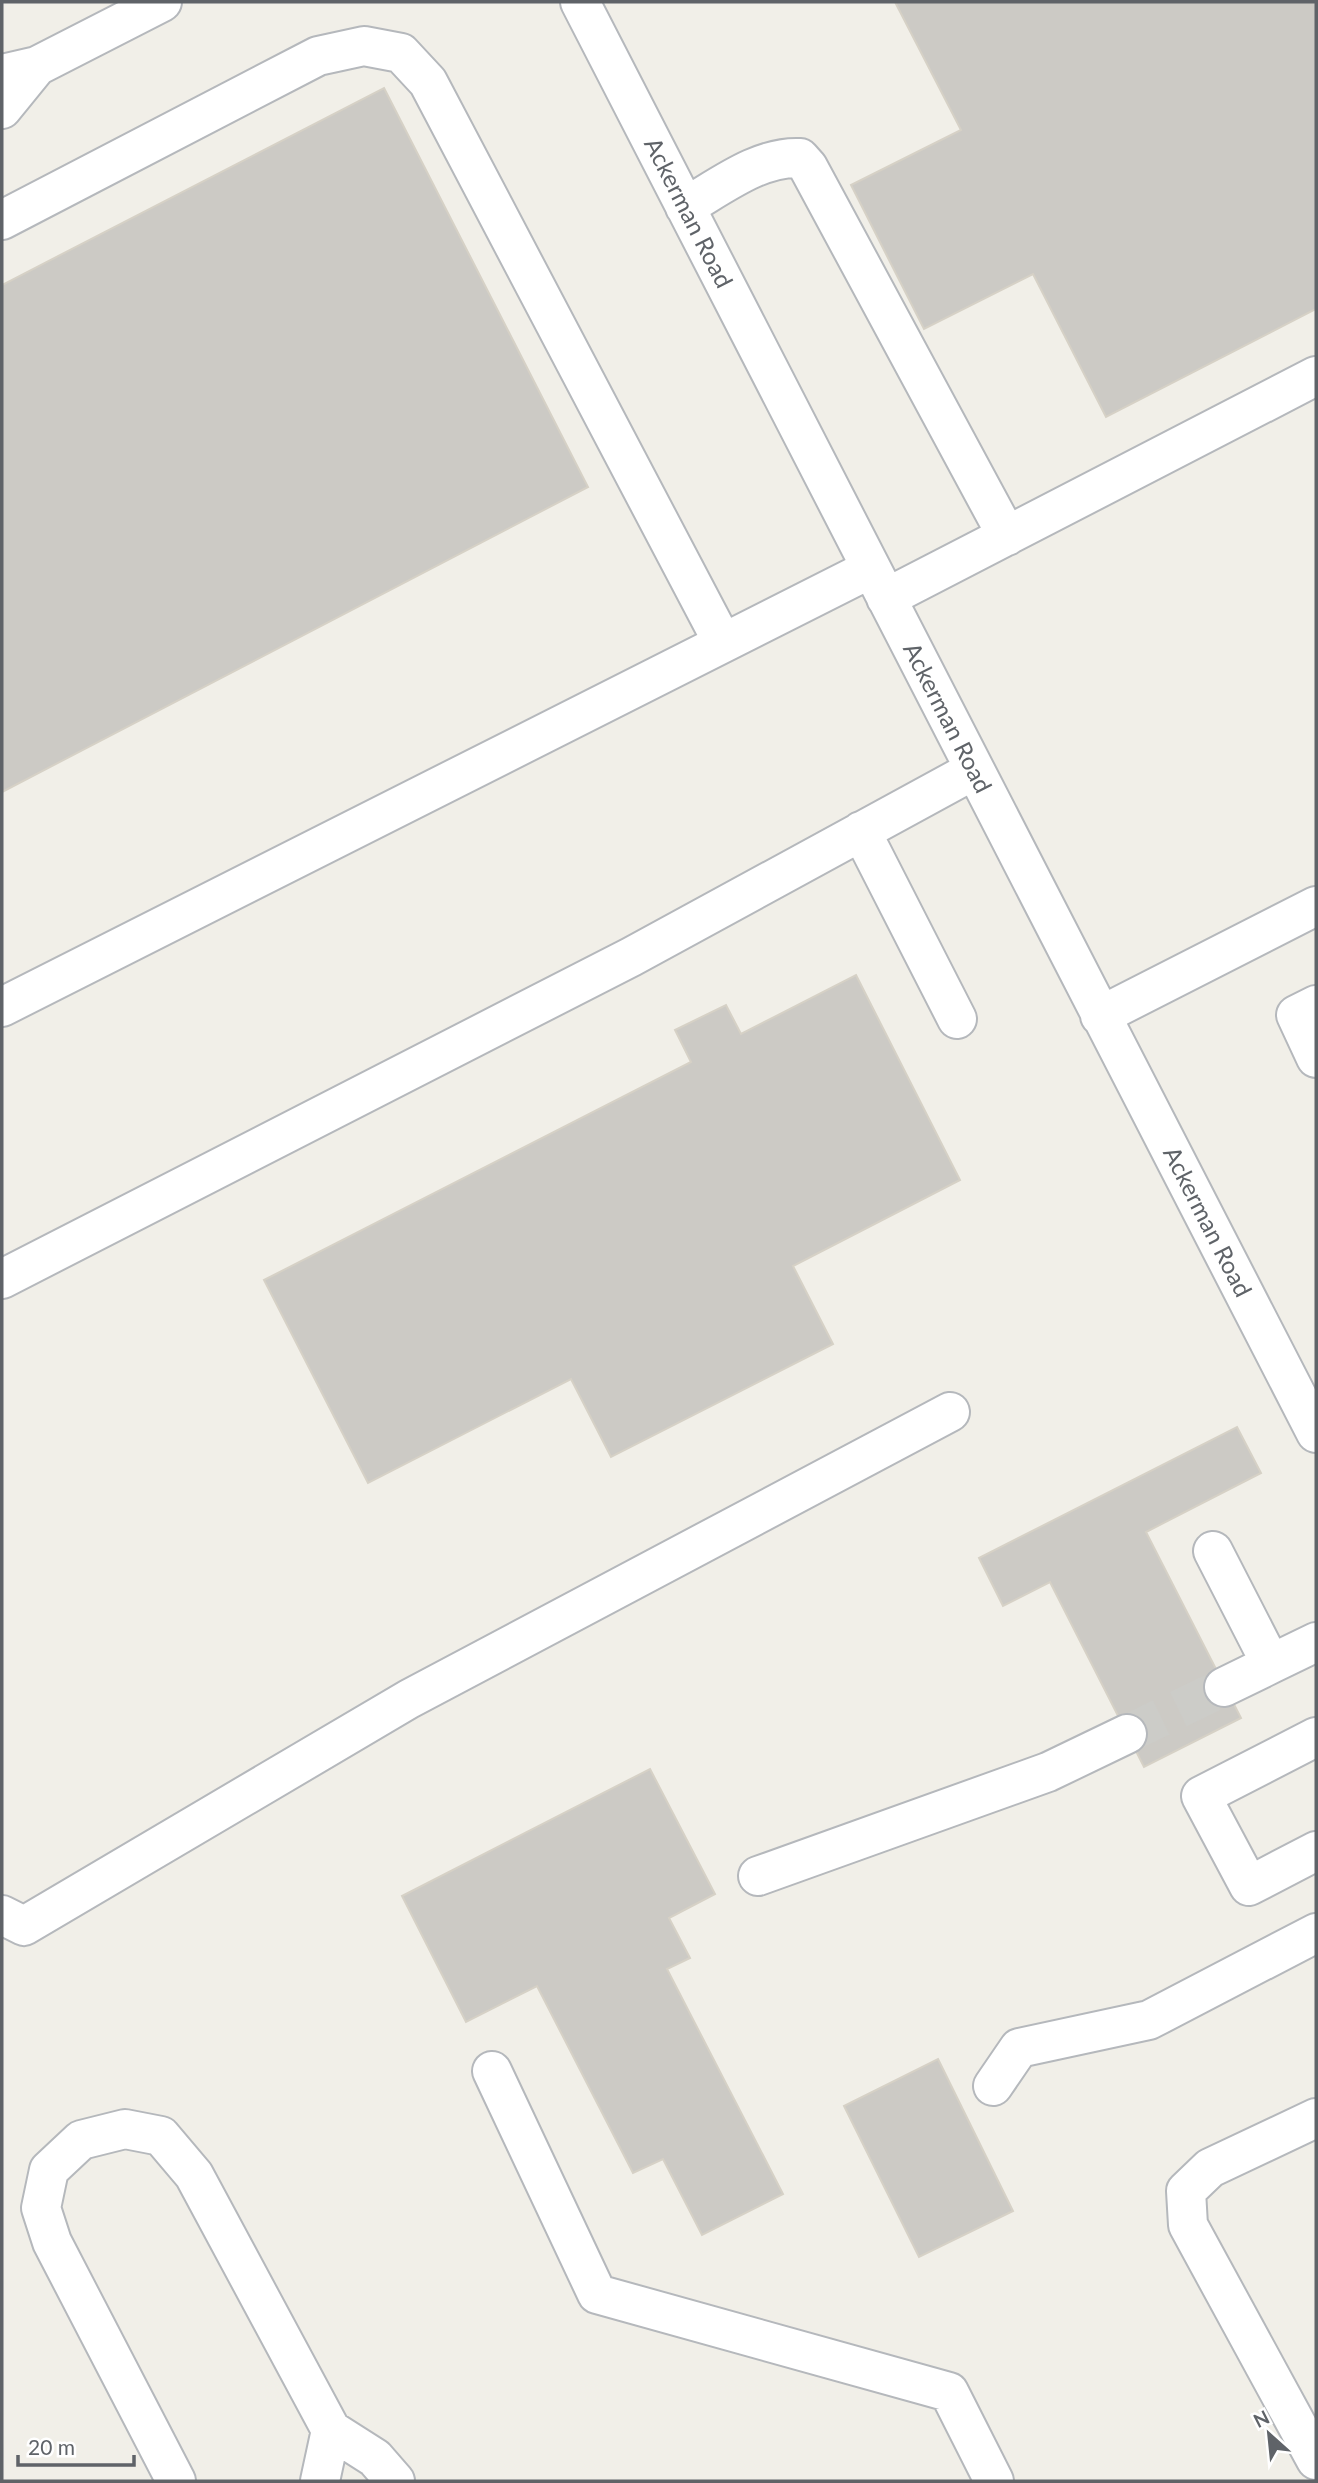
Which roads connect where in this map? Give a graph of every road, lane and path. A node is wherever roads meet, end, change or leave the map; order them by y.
1 (162, 2) edge
2 (580, 2) edge
3 (20, 70) edge
4 (2, 109) edge
5 (685, 206) junction
6 (2, 220) edge
7 (1316, 376) edge
8 (1007, 536) junction
9 (878, 584) junction
10 (723, 643) junction
11 (974, 770) junction
12 (862, 831) junction
13 (1316, 906) edge
14 (1316, 1005) edge
15 (2, 1007) edge
16 (1100, 1016) junction
17 (957, 1019) dead end
18 (1316, 1058) edge
19 (2, 1279) edge
20 (950, 1412) dead end
21 (1316, 1433) edge
22 (1213, 1551) dead end
23 (1316, 1642) edge
24 (1271, 1664) junction
25 (1224, 1687) tunnel mouth
26 (1127, 1734) tunnel mouth
27 (1316, 1737) edge
28 (1316, 1851) edge
29 (758, 1876) dead end
30 (2, 1914) edge
31 (1316, 1933) edge
32 (492, 2071) dead end
33 (993, 2086) dead end
34 (1316, 2118) edge
35 (331, 2430) junction
36 (1316, 2460) edge
37 (176, 2481) edge
38 (320, 2481) edge
39 (395, 2481) edge
40 (994, 2481) edge

1 - 3 street
2 - 5 street, Ackerman Road
3 - 4 street
5 - 8 street
5 - 9 street, Ackerman Road
6 - 10 street
7 - 8 street
8 - 9 street
9 - 10 street
9 - 11 street, Ackerman Road
10 - 15 street
11 - 12 street
11 - 16 street, Ackerman Road
12 - 17 street
12 - 19 street
13 - 16 street
14 - 18 street
16 - 21 street, Ackerman Road
20 - 30 street
22 - 24 street
23 - 24 street
24 - 25 street
26 - 29 street
27 - 28 street
31 - 33 street
32 - 40 street
34 - 36 street
35 - 37 street
35 - 38 street
35 - 39 street

